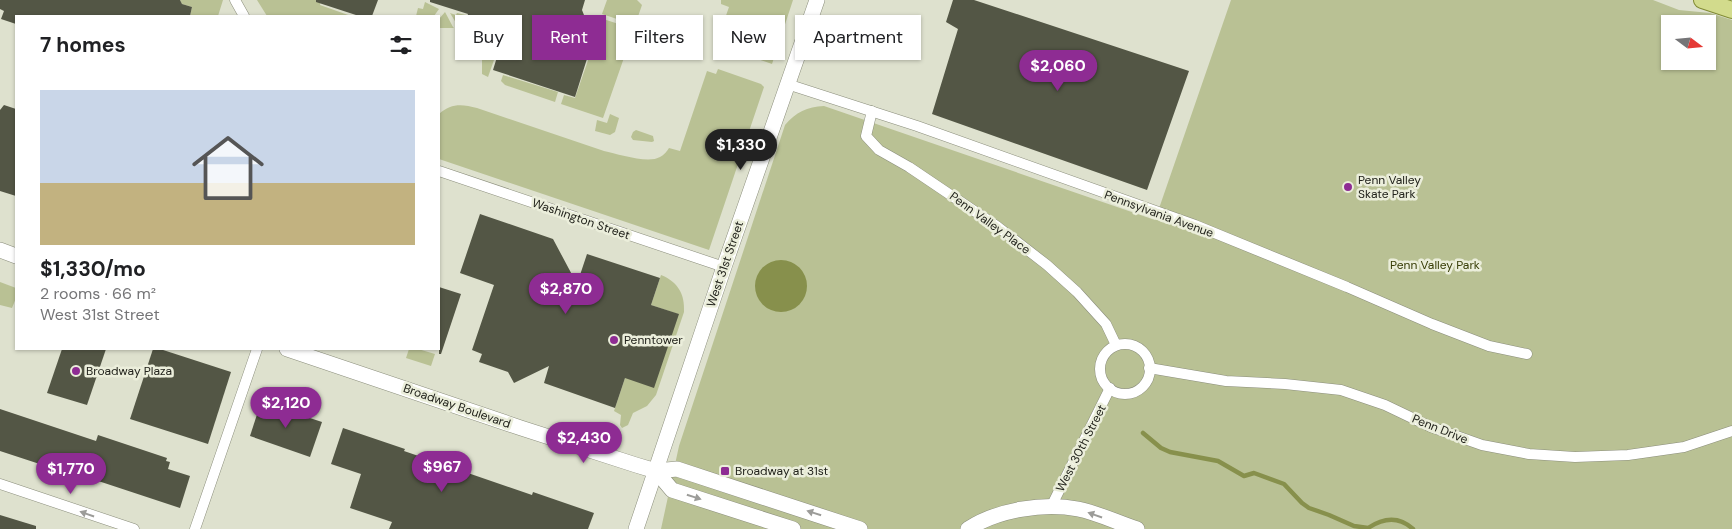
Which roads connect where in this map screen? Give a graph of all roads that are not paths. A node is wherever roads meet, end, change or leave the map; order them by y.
1 (235, 0) edge
2 (817, 0) edge
3 (1702, 0) edge
4 (1732, 10) edge
5 (243, 15) edge
6 (787, 84) junction
7 (872, 111) junction
8 (440, 171) edge
9 (0, 250) edge
10 (15, 256) edge
11 (724, 267) junction
12 (1116, 345) junction
13 (257, 350) edge
14 (290, 350) edge
15 (1527, 354) dead end
16 (1149, 368) junction
17 (1110, 388) junction
18 (1732, 431) edge
19 (656, 471) junction
20 (0, 484) edge
21 (1051, 507) junction
22 (134, 529) edge
23 (195, 529) edge
24 (636, 529) edge
25 (793, 529) edge
26 (860, 529) edge
27 (968, 529) edge
28 (1137, 529) edge

1 - 5 street
2 - 6 main road, West 31st Street
3 - 4 main road
6 - 7 street, Pennsylvania Avenue
6 - 11 main road, West 31st Street
7 - 12 street, Penn Valley Place
7 - 15 street, Pennsylvania Avenue
8 - 11 street, Washington Street
9 - 10 main road
11 - 19 main road, West 31st Street
12 - 16 street
12 - 17 street
13 - 23 street
14 - 19 main road, Broadway Boulevard
16 - 17 street
16 - 18 street, Penn Drive
17 - 21 street, West 30th Street
19 - 24 main road, West 31st Street
19 -> 25 main road
26 -> 19 main road, Broadway Boulevard
22 -> 20 street
21 - 27 main road
28 -> 21 main road

